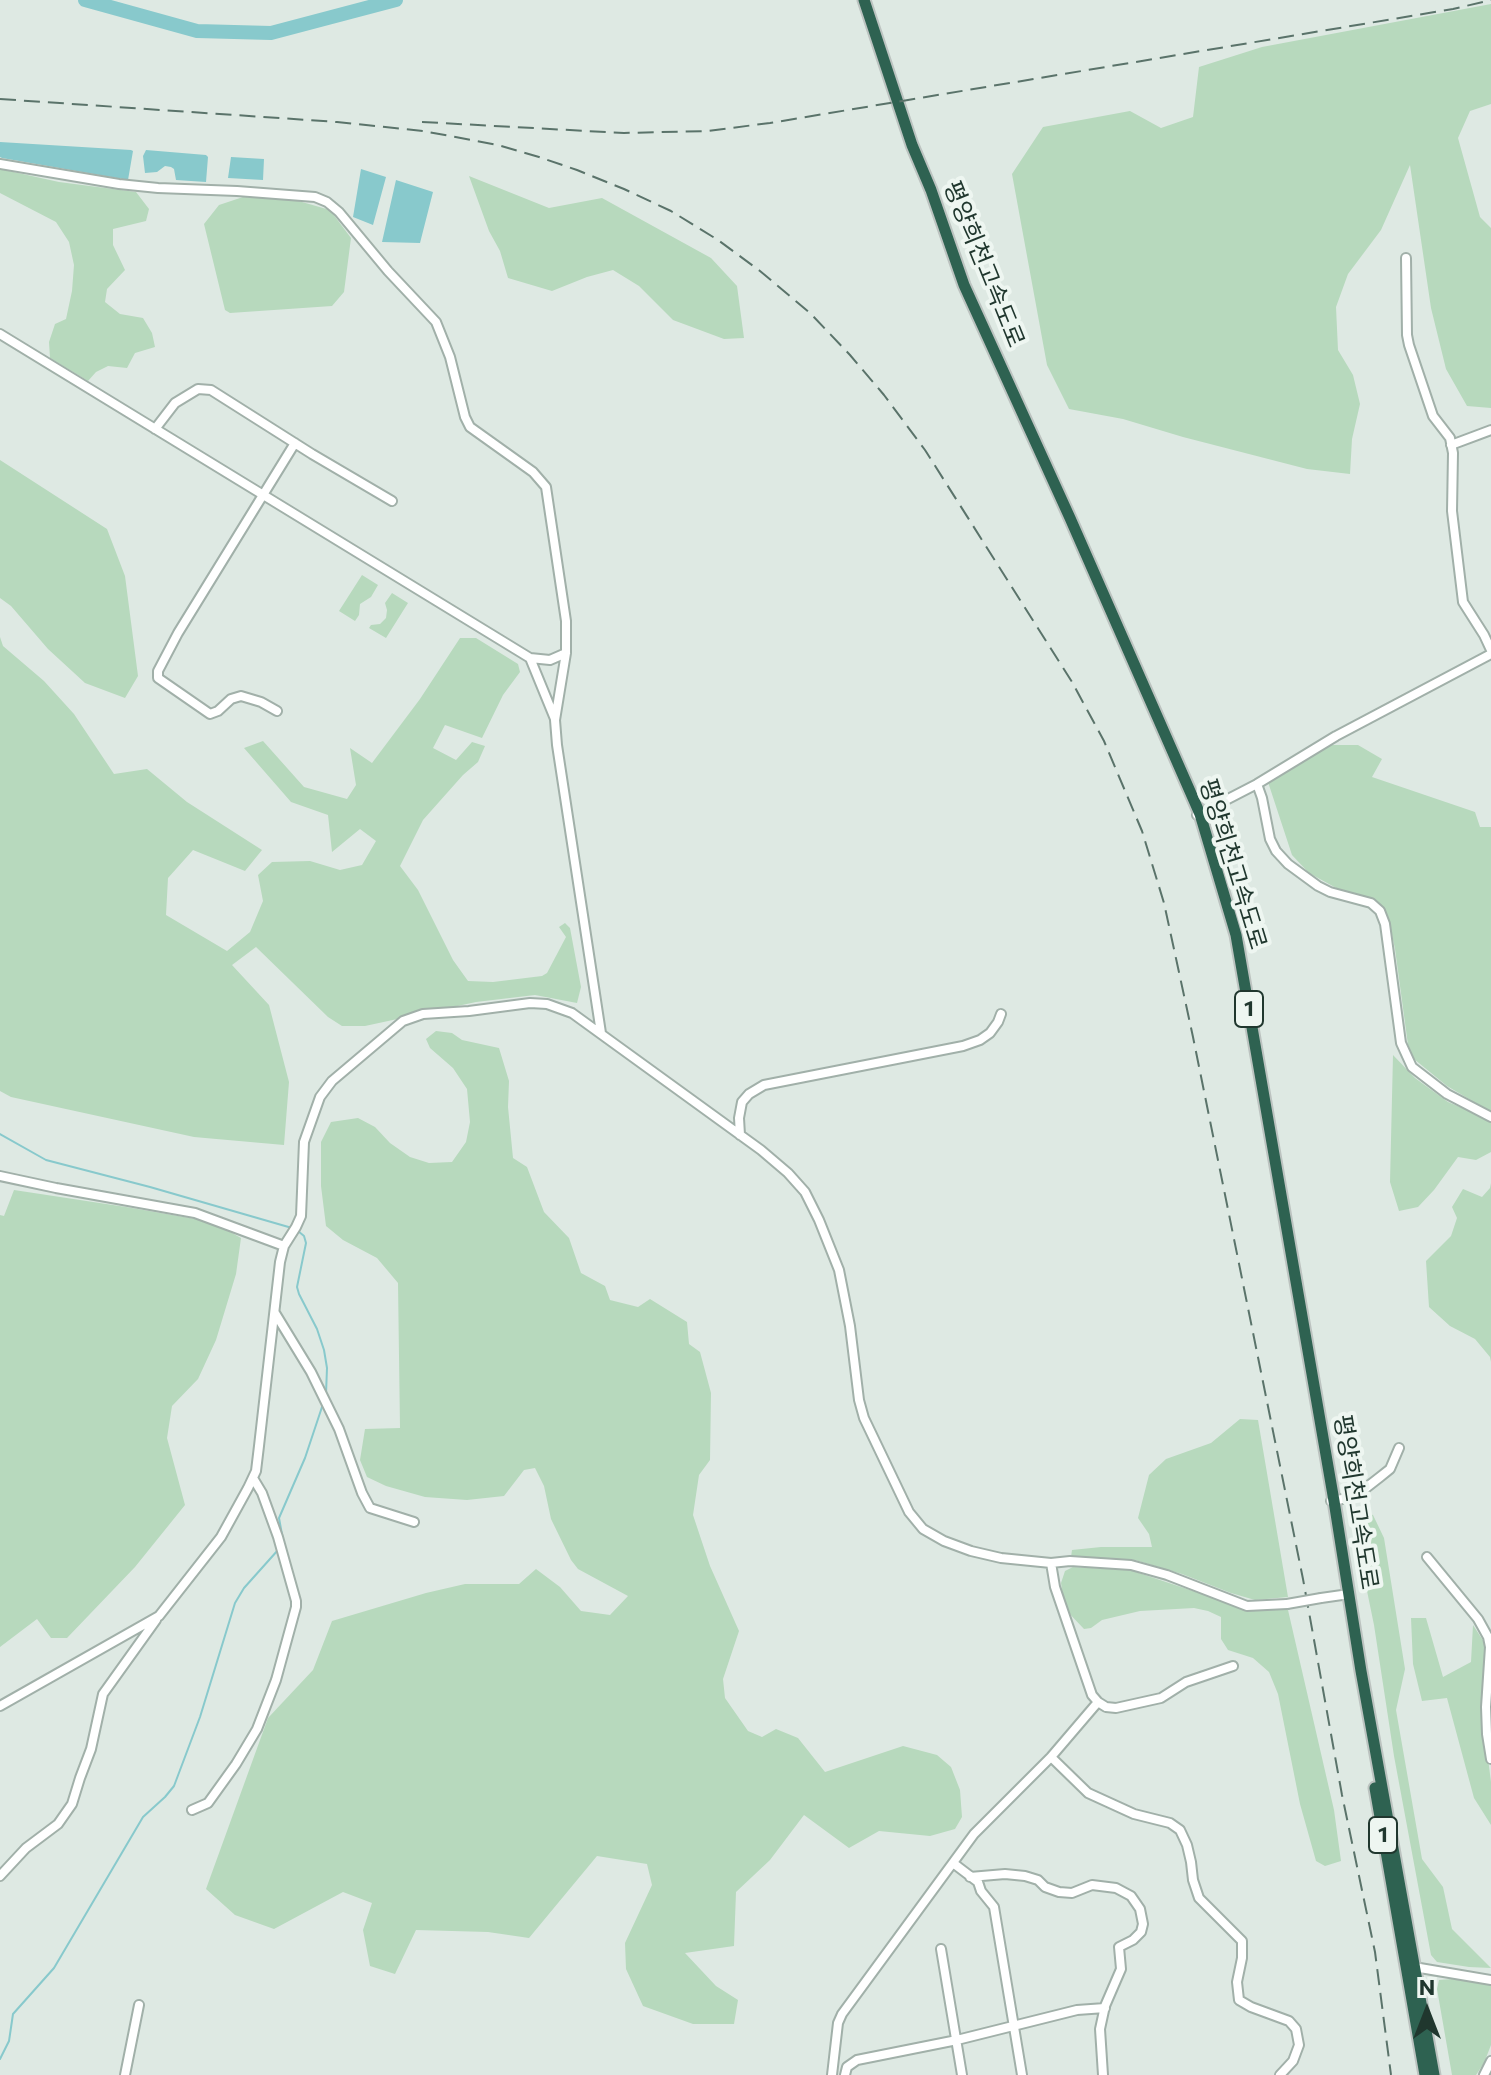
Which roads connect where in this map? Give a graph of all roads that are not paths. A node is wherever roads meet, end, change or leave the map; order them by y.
1 (862, 0) edge
2 (0, 164) edge
3 (1406, 258) dead end
4 (0, 334) edge
5 (155, 429) junction
6 (1491, 430) edge
7 (295, 443) junction
8 (1451, 445) junction
9 (261, 494) junction
10 (392, 501) dead end
11 (1491, 652) edge
12 (566, 653) junction
13 (530, 658) junction
14 (277, 711) dead end
15 (555, 720) junction
16 (1257, 784) junction
17 (1198, 815) junction
18 (1001, 1014) dead end
19 (601, 1033) junction
20 (1491, 1117) edge
21 (740, 1135) junction
22 (0, 1176) edge
23 (284, 1246) junction
24 (275, 1312) junction
25 (1399, 1448) dead end
26 (253, 1478) junction
27 (1332, 1501) junction
28 (414, 1522) dead end
29 (1427, 1557) dead end
30 (1051, 1563) junction
31 (1347, 1594) junction
32 (159, 1616) junction
33 (1233, 1666) dead end
34 (1098, 1702) junction
35 (0, 1706) edge
36 (1051, 1757) junction
37 (1491, 1759) edge
38 (192, 1810) dead end
39 (953, 1863) junction
40 (0, 1876) edge
41 (970, 1877) junction
42 (941, 1949) dead end
43 (1414, 1967) junction
44 (1491, 1980) edge
45 (139, 2005) dead end
46 (1105, 2008) junction
47 (1013, 2026) junction
48 (957, 2040) junction
49 (1491, 2061) edge
50 (125, 2075) edge
51 (832, 2075) edge
52 (845, 2075) edge
53 (962, 2075) edge
54 (1022, 2075) edge
55 (1103, 2075) edge
56 (1280, 2075) edge
57 (1425, 2075) edge
58 (1434, 2075) edge
59 (1484, 2075) edge

1 - 17 highway, 평양희천고속도로 / 1
2 - 12 street
3 - 8 street
4 - 5 street
5 - 7 street
5 - 9 street
6 - 8 street
7 - 9 street
7 - 10 street
8 - 11 street
9 - 13 street
9 - 14 street
11 - 16 street
12 - 13 street
12 - 15 street
13 - 15 street
15 - 19 street
16 - 17 street
16 - 20 street
17 - 27 highway, 평양희천고속도로 / 1
18 - 21 street
19 - 21 street
19 - 23 street
21 - 30 street
22 - 23 street
23 - 24 street
24 - 26 street
24 - 28 street
25 - 27 street
26 - 32 street
26 - 38 street
27 - 31 highway, 평양희천고속도로 / 1
29 - 37 street
30 - 31 street, bridge
30 - 34 street
31 - 43 highway, 평양희천고속도로 / 1
31 - 57 highway, 평양희천고속도로 / 1
32 - 35 street
32 - 40 street
33 - 34 street
34 - 36 street
36 - 39 street
36 - 56 street
39 - 41 street
39 - 51 street
41 - 46 street
41 - 47 street
42 - 48 street
43 - 44 street
43 - 58 highway, 평양희천고속도로 / 1
45 - 50 street
46 - 47 street
46 - 55 street
47 - 48 street
47 - 54 street
48 - 52 street
48 - 53 street
49 - 59 street

